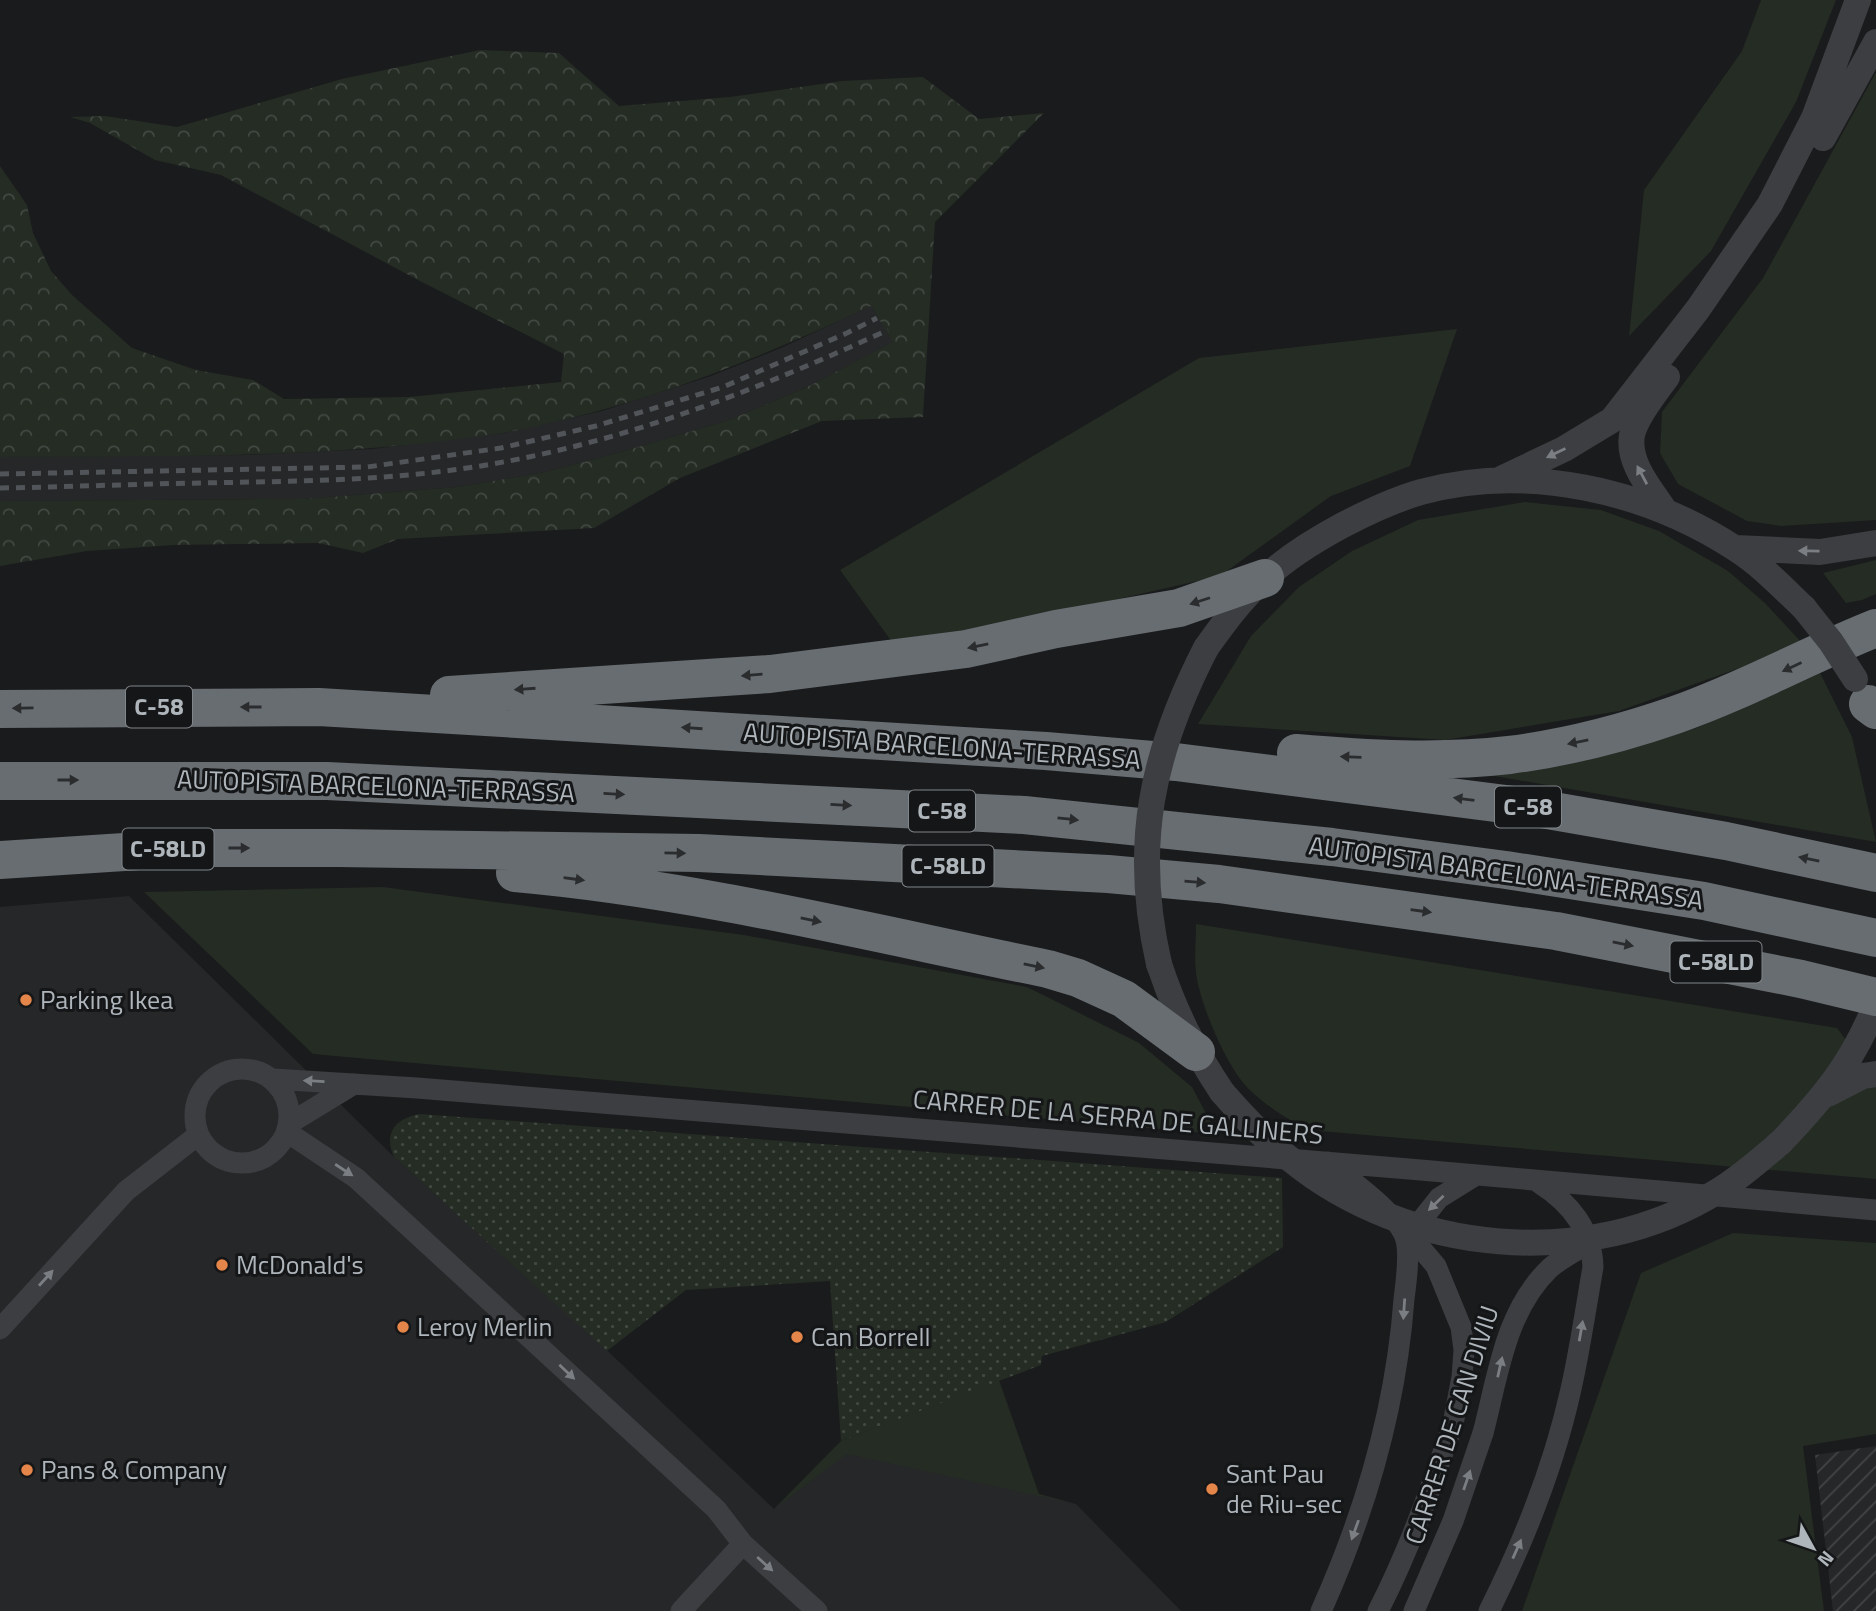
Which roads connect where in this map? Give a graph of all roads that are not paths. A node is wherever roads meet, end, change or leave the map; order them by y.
1 (1858, 0) edge
2 (1874, 0) edge
3 (1876, 42) edge
4 (1823, 138) junction
5 (1622, 427) junction
6 (1498, 481) junction
7 (1665, 511) junction
8 (1876, 543) edge
9 (1735, 548) junction
10 (1265, 578) junction
11 (1876, 628) edge
12 (1869, 705) edge
13 (319, 707) junction
14 (0, 709) edge
15 (1176, 762) junction
16 (0, 781) edge
17 (337, 848) junction
18 (0, 860) edge
19 (1876, 873) edge
20 (1876, 938) edge
21 (1876, 997) edge
22 (1876, 1004) edge
23 (1196, 1052) junction
24 (1876, 1074) edge
25 (273, 1079) junction
26 (354, 1084) junction
27 (1824, 1097) junction
28 (288, 1128) junction
29 (198, 1135) junction
30 (1328, 1162) junction
31 (1476, 1175) junction
32 (1534, 1180) junction
33 (1673, 1192) junction
34 (1876, 1210) edge
35 (1402, 1230) junction
36 (1605, 1235) junction
37 (1593, 1267) junction
38 (0, 1329) edge
39 (743, 1544) junction
40 (681, 1611) edge
41 (817, 1611) edge
42 (1321, 1611) edge
43 (1378, 1611) edge
44 (1414, 1611) edge
45 (1489, 1611) edge

1 - 5 street
2 - 4 street
3 - 4 street
4 - 5 street
5 -> 6 street
7 -> 5 street
6 - 7 street
6 - 10 street
7 - 9 street
8 -> 9 street
9 - 12 street, bridge
10 -> 13 highway
10 - 23 street, bridge
11 -> 15 highway
13 -> 14 highway, AUTOPISTA BARCELONA-TERRASSA / C-58
15 -> 13 highway, AUTOPISTA BARCELONA-TERRASSA / C-58
19 -> 15 highway, AUTOPISTA BARCELONA-TERRASSA / C-58
16 -> 20 highway, AUTOPISTA BARCELONA-TERRASSA / C-58
18 -> 17 highway, C-58LD
17 -> 21 highway, C-58LD
17 -> 23 highway
22 - 27 street
23 - 35 street, bridge
24 - 27 street
26 -> 25 street, CARRER DE LA SERRA DE GALLINERS
25 - 28 street
25 - 29 street
26 - 28 street
26 - 30 street, CARRER DE LA SERRA DE GALLINERS
27 - 36 street, bridge
28 - 29 street
28 -> 39 street
38 -> 29 street
30 - 31 street, CARRER DE LA SERRA DE GALLINERS
30 - 35 street, CARRER DE CAN DIVIU
31 - 32 street, CARRER DE LA SERRA DE GALLINERS
31 -> 35 street
32 - 33 street, CARRER DE LA SERRA DE GALLINERS
32 - 37 street
33 - 34 street, CARRER DE LA SERRA DE GALLINERS
33 - 37 street
35 - 36 street, bridge
35 -> 42 street
35 - 43 street, CARRER DE CAN DIVIU, bridge
44 -> 36 street, CARRER DE CAN DIVIU, bridge
45 -> 37 street
39 - 40 street
39 -> 41 street

